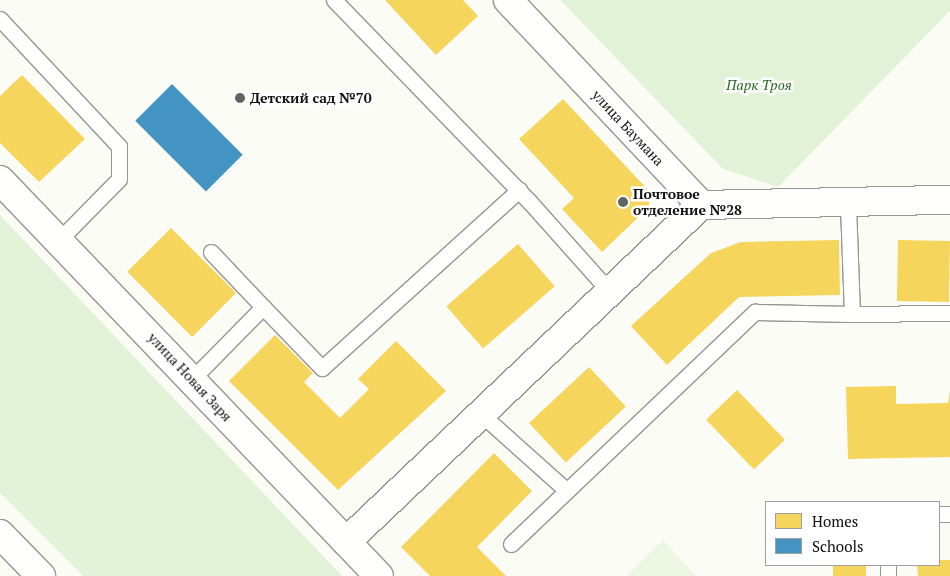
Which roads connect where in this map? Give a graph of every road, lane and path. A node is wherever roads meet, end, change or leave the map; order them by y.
1 (334, 0) edge
2 (508, 0) edge
3 (0, 19) edge
4 (0, 180) edge
5 (520, 190) junction
6 (950, 200) edge
7 (848, 203) junction
8 (701, 205) junction
9 (59, 240) junction
10 (211, 252) dead end
11 (610, 292) junction
12 (263, 307) junction
13 (950, 313) edge
14 (852, 314) junction
15 (192, 379) junction
16 (481, 414) junction
17 (566, 490) junction
18 (0, 534) edge
19 (346, 542) junction
20 (511, 544) dead end
21 (41, 576) edge
22 (379, 576) edge

1 - 5 lane
2 - 8 street, улица Баумана
3 - 9 lane
4 - 9 street, улица Новая Заря
5 - 11 lane
5 - 12 lane
6 - 7 street
7 - 8 street
7 - 14 lane
8 - 11 street
9 - 15 street, улица Новая Заря
10 - 12 lane
11 - 16 street
12 - 15 lane
13 - 14 lane
14 - 17 lane
15 - 19 street, улица Новая Заря
16 - 17 lane
16 - 19 street
17 - 20 lane
18 - 21 street
19 - 22 street, улица Новая Заря

